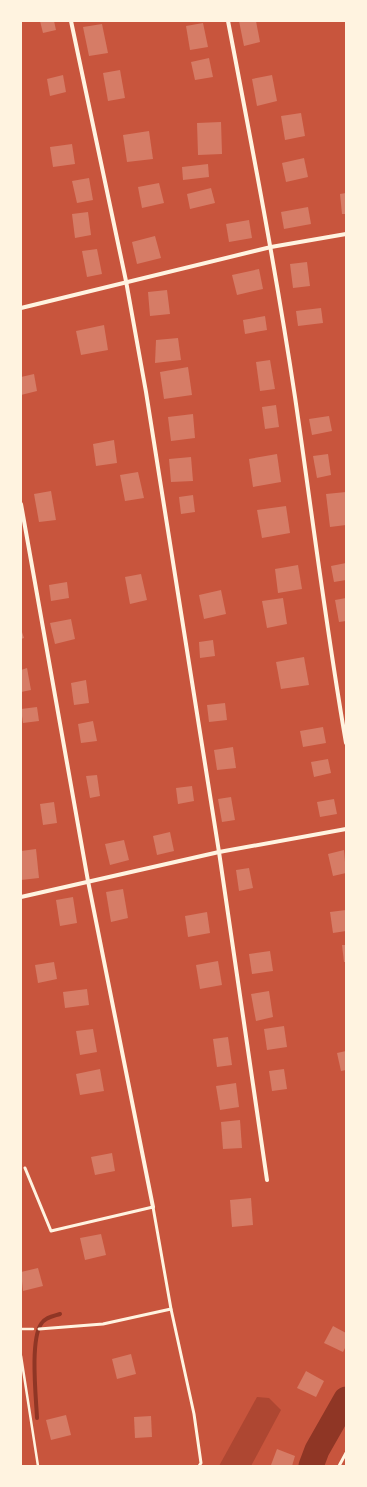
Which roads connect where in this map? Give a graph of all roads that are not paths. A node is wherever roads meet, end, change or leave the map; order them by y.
1 (72, 21) edge
2 (228, 21) edge
3 (346, 234) edge
4 (271, 247) junction
5 (126, 281) junction
6 (21, 308) edge
7 (21, 504) edge
8 (346, 743) edge
9 (346, 829) edge
10 (219, 852) junction
11 (88, 881) junction
12 (21, 897) edge
13 (25, 1168) dead end
14 (267, 1180) dead end
15 (153, 1207) junction
16 (171, 1309) junction
17 (39, 1329) dead end
18 (346, 1453) edge
19 (199, 1466) edge
20 (339, 1466) edge

1 - 5 street
2 - 4 street
3 - 4 street
4 - 5 street
4 - 8 street
5 - 6 street
5 - 10 street
7 - 11 street
9 - 10 street
10 - 11 street
10 - 14 street
11 - 12 street
11 - 15 street
13 - 15 lane
15 - 16 lane
16 - 17 lane
16 - 19 lane
18 - 20 lane

